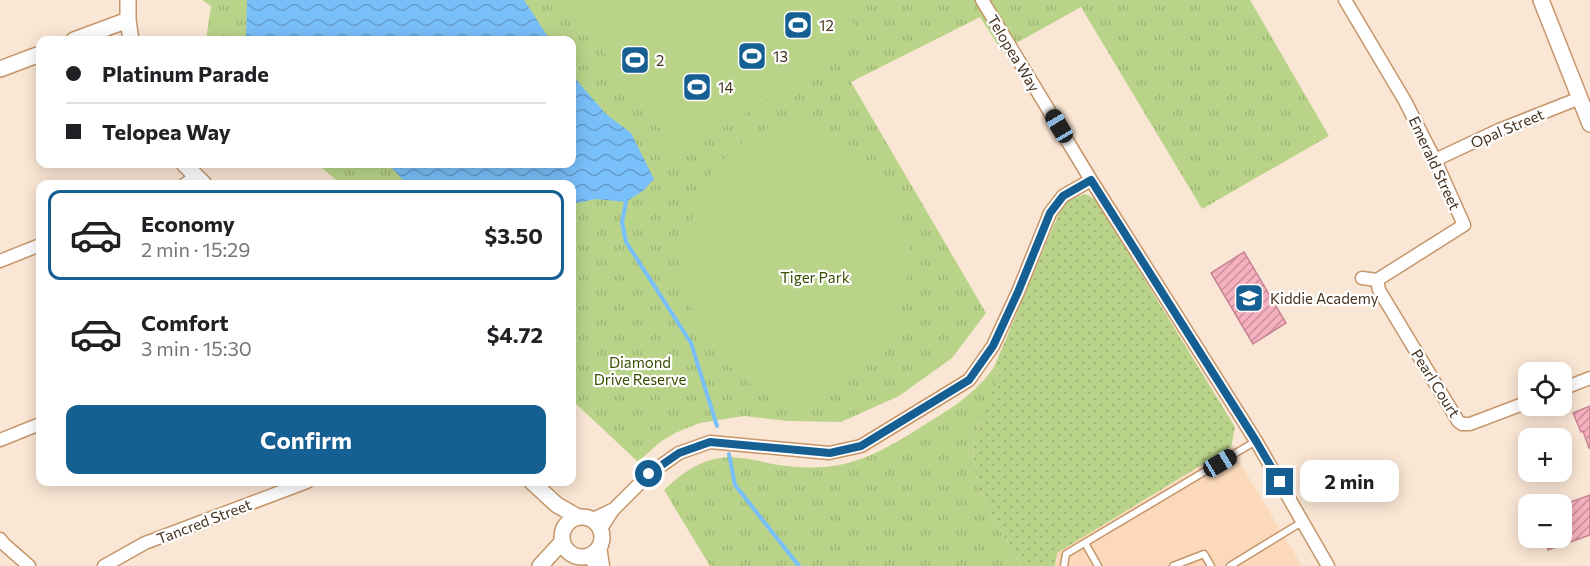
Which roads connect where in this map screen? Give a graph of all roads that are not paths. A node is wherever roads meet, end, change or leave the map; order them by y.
1 (128, 0) edge
2 (982, 0) edge
3 (1345, 0) edge
4 (1541, 0) edge
5 (128, 20) junction
6 (85, 36) edge
7 (130, 36) edge
8 (36, 56) edge
9 (0, 69) edge
10 (1580, 98) junction
11 (1590, 124) edge
12 (1435, 160) junction
13 (1091, 180) junction
14 (36, 247) edge
15 (0, 261) edge
16 (1362, 278) dead end
17 (1377, 280) junction
18 (1590, 378) edge
19 (1572, 385) edge
20 (1518, 406) edge
21 (36, 426) edge
22 (0, 440) edge
23 (1256, 441) junction
24 (296, 486) edge
25 (537, 486) edge
26 (557, 504) junction
27 (590, 522) junction
28 (1303, 522) junction
29 (0, 539) edge
30 (565, 543) junction
31 (1085, 543) junction
32 (600, 546) junction
33 (592, 561) edge
34 (29, 566) edge
35 (104, 566) edge
36 (542, 566) edge
37 (603, 566) edge
38 (1064, 566) edge
39 (1098, 566) edge
40 (1173, 566) edge
41 (1211, 566) edge
42 (1230, 566) edge
43 (1328, 566) edge

1 - 5 street
2 - 13 street, Telopea Way
3 - 12 street, Emerald Street
4 - 10 street
5 - 6 street
5 - 7 street
8 - 9 street
10 - 11 street
10 - 12 street, Opal Street
12 - 17 street, Emerald Street
13 - 23 street, Telopea Way
13 - 27 street
14 - 15 street
16 - 17 street
17 - 20 street, Pearl Court
18 - 19 street
21 - 22 street
23 - 28 street, Telopea Way
23 - 31 lane
24 - 35 street, Tancred Street
25 - 26 street
26 - 27 street
26 - 30 street
27 - 30 street
27 - 32 street
28 - 42 lane
28 - 43 street, Telopea Way
29 - 34 street
30 - 33 street
30 - 36 street
31 - 38 lane
31 - 39 lane
32 - 33 street
32 - 37 street
40 - 41 lane

